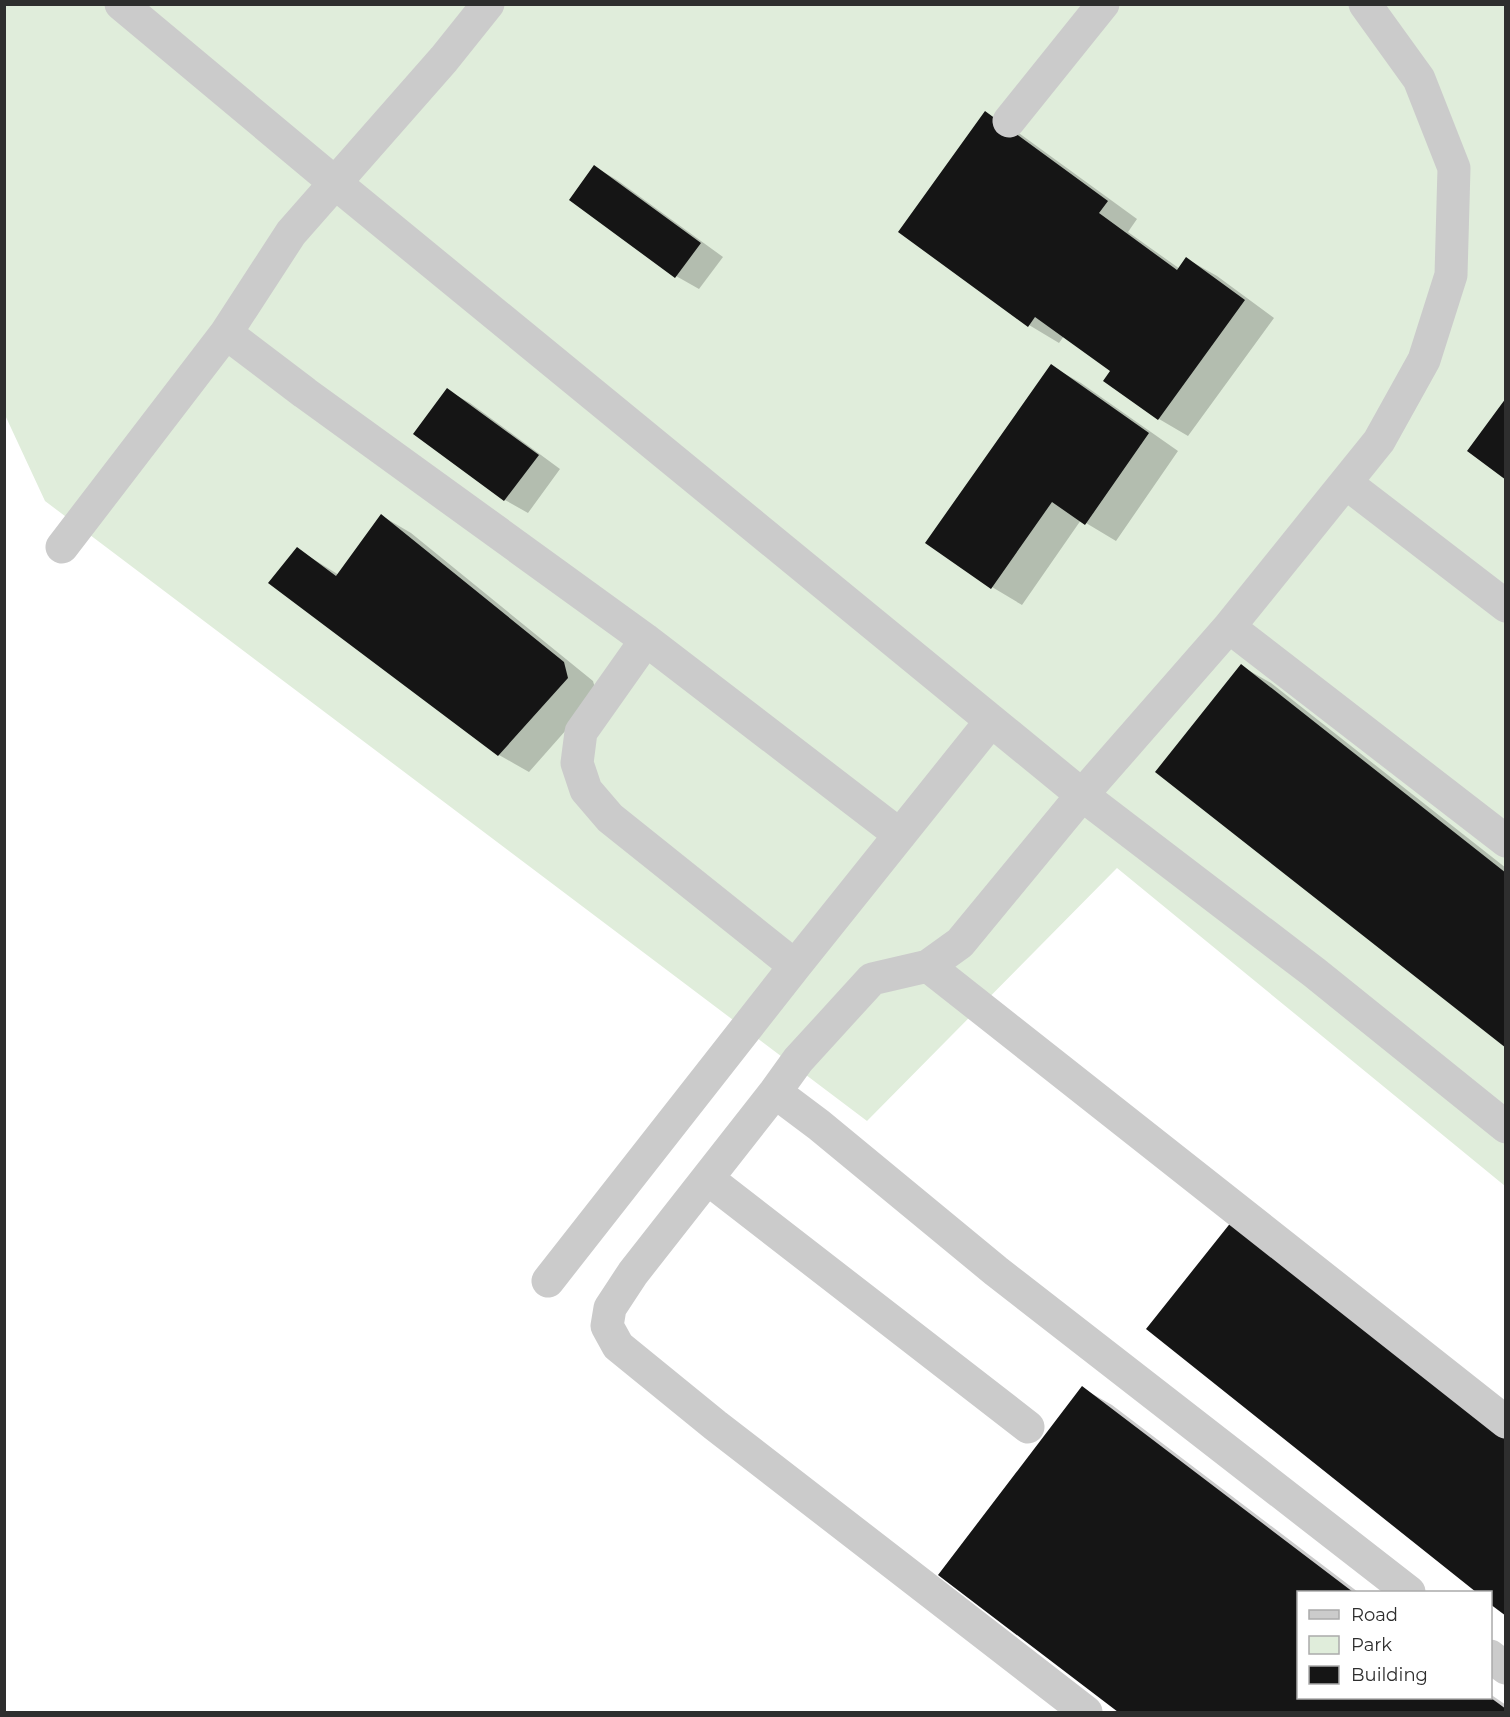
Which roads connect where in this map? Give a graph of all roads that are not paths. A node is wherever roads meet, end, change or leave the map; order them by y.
1 (121, 4) edge
2 (488, 4) edge
3 (1102, 4) edge
4 (1365, 4) edge
5 (1010, 121) dead end
6 (334, 182) junction
7 (226, 333) junction
8 (1346, 483) junction
9 (62, 547) dead end
10 (1506, 606) edge
11 (1229, 627) junction
12 (646, 640) junction
13 (991, 721) junction
14 (1082, 795) junction
15 (900, 835) junction
16 (1506, 842) edge
17 (795, 966) junction
18 (928, 966) junction
19 (775, 1092) junction
20 (1506, 1127) edge
21 (708, 1179) junction
22 (548, 1281) dead end
23 (1506, 1422) edge
24 (1028, 1427) dead end
25 (1406, 1591) edge
26 (1492, 1657) edge
27 (1506, 1668) edge
28 (1086, 1713) edge

1 - 6 lane
2 - 6 lane
3 - 5 lane
4 - 8 lane
6 - 7 lane
6 - 13 lane
7 - 9 lane
7 - 12 lane
8 - 10 lane
8 - 11 lane
11 - 14 lane
11 - 16 lane
12 - 15 lane
12 - 17 lane
13 - 14 lane
13 - 15 lane
14 - 18 lane
14 - 20 lane
15 - 17 lane
17 - 22 lane
18 - 19 lane
18 - 23 lane
19 - 21 lane
19 - 25 lane
21 - 24 lane
21 - 28 lane
26 - 27 lane

